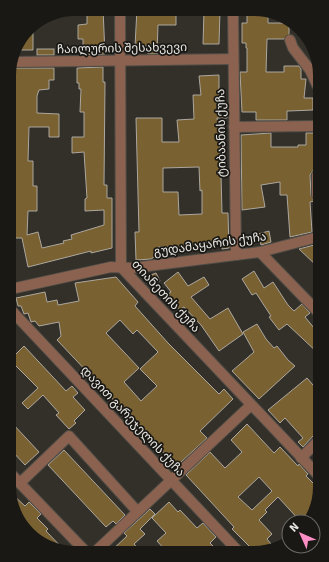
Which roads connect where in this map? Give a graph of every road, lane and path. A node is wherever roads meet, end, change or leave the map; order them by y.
1 (120, 16) edge
2 (233, 16) edge
3 (290, 40) dead end
4 (233, 59) junction
5 (121, 60) junction
6 (18, 62) edge
7 (313, 76) edge
8 (313, 126) edge
9 (234, 127) junction
10 (313, 238) edge
11 (260, 252) junction
12 (236, 255) junction
13 (121, 267) junction
14 (16, 288) edge
15 (313, 307) edge
16 (16, 315) edge
17 (251, 405) junction
18 (313, 446) edge
19 (301, 458) junction
20 (313, 470) edge
21 (16, 479) edge
22 (170, 479) junction
23 (20, 483) junction
24 (137, 511) junction
25 (80, 546) edge
26 (100, 546) edge
27 (233, 546) edge

1 - 5 street, თიანეთის ქუჩა
2 - 4 street, ტიბაანის ქუჩა
3 - 7 street
4 - 5 street, ჩაილურის შესახვევი
4 - 9 street, ტიბაანის ქუჩა
5 - 6 street, ჩაილურის შესახვევი
5 - 13 street, თიანეთის ქუჩა
8 - 9 street
9 - 12 street, ტიბაანის ქუჩა
10 - 11 street, გუდამაყარის ქუჩა
11 - 12 street, გუდამაყარის ქუჩა
11 - 15 street
12 - 13 street, გუდამაყარის ქუჩა
13 - 14 street, გუდამაყარის ქუჩა
13 - 17 street, თიანეთის ქუჩა
16 - 22 street, დავით გარეჯელის ქუჩა
17 - 19 street, თიანეთის ქუჩა
17 - 22 street
18 - 19 street
19 - 20 street, თიანეთის ქუჩა
21 - 23 street
22 - 24 street
22 - 27 street, დავით გარეჯელის ქუჩა
23 - 24 street
23 - 25 street
24 - 26 street

